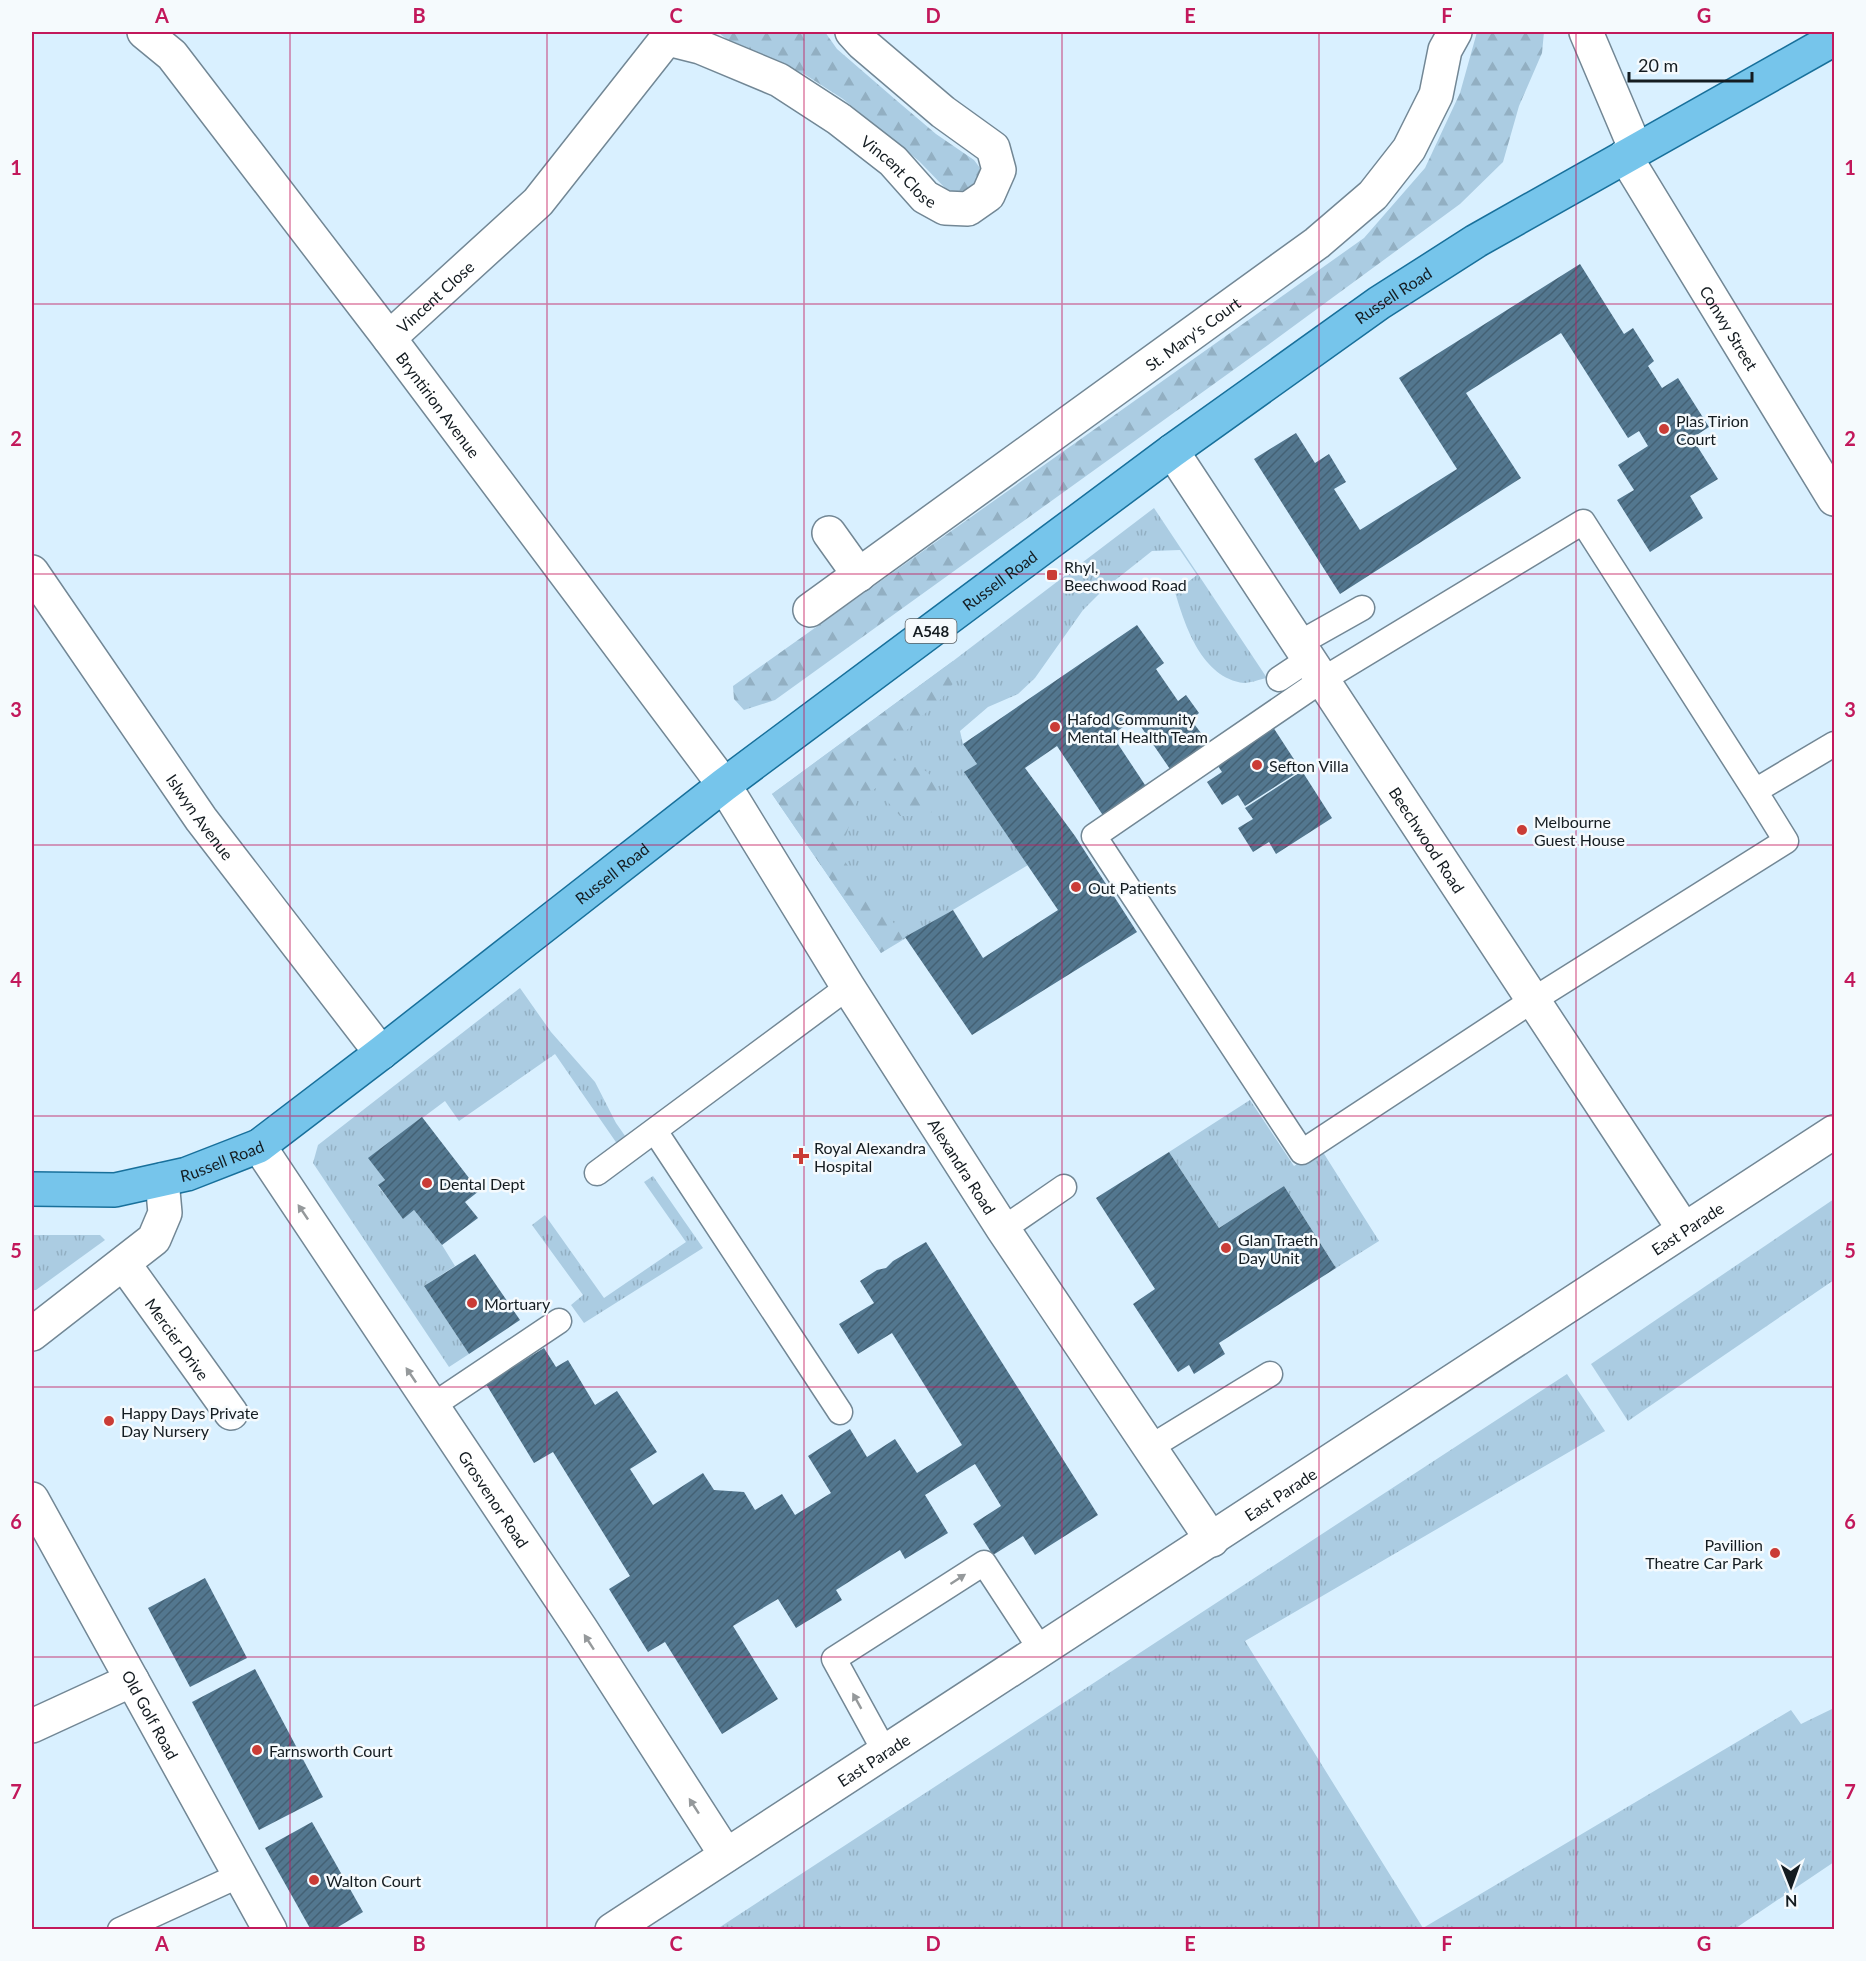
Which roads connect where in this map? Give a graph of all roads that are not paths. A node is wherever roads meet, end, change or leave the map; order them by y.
1 (144, 32) edge
2 (852, 32) edge
3 (1455, 32) edge
4 (1586, 32) edge
5 (670, 35) edge
6 (1834, 39) edge
7 (1631, 153) junction
8 (389, 338) junction
9 (1172, 451) junction
10 (1834, 499) edge
11 (829, 532) dead end
12 (32, 572) edge
13 (859, 574) junction
14 (1362, 608) dead end
15 (810, 610) dead end
16 (1310, 661) junction
17 (1279, 679) dead end
18 (1834, 744) edge
19 (724, 785) junction
20 (1755, 790) junction
21 (848, 987) junction
22 (1533, 1000) junction
23 (381, 1053) junction
24 (656, 1131) junction
25 (1834, 1132) edge
26 (259, 1146) junction
27 (597, 1173) dead end
28 (162, 1180) junction
29 (1064, 1187) dead end
30 (32, 1189) edge
31 (1683, 1228) junction
32 (1003, 1229) junction
33 (123, 1264) junction
34 (559, 1321) dead end
35 (32, 1334) edge
36 (1269, 1374) dead end
37 (432, 1406) junction
38 (840, 1412) dead end
39 (231, 1413) dead end
40 (1149, 1448) junction
41 (32, 1499) edge
42 (1212, 1540) junction
43 (1041, 1650) junction
44 (132, 1680) junction
45 (32, 1726) edge
46 (885, 1752) junction
47 (726, 1855) junction
48 (240, 1875) junction
49 (120, 1929) edge
50 (270, 1929) edge
51 (612, 1929) edge

1 - 8 street, Bryntirion Avenue
2 - 5 street, Vincent Close
3 - 13 street, St. Mary's Court
4 - 7 street, Conwy Street
5 - 8 street, Vincent Close
6 - 7 main road, Russell Road / A548
7 - 9 main road, Russell Road / A548
7 - 10 street, Conwy Street
8 - 19 street, Bryntirion Avenue
9 - 16 street, Beechwood Road
9 - 19 main road, Russell Road / A548
11 - 13 street
12 - 23 street, Islwyn Avenue
13 - 15 street, St. Mary's Court
14 - 16 lane
16 - 17 lane
16 - 20 lane
16 - 22 street, Beechwood Road
16 - 22 lane
18 - 20 lane
19 - 21 street, Alexandra Road
19 - 23 main road, Russell Road / A548
20 - 22 lane
21 - 24 lane
21 - 32 street, Alexandra Road
22 - 31 street, Beechwood Road
23 - 26 main road, Russell Road / A548
24 - 27 lane
24 - 38 lane
25 - 31 street, East Parade
26 - 28 main road, Russell Road / A548
37 -> 26 street, Grosvenor Road
28 - 30 main road, Russell Road / A548
28 - 33 street, Russell Road
29 - 32 lane
31 - 42 street, East Parade
32 - 40 street, Alexandra Road
33 - 35 street, Russell Road
33 - 39 street, Mercier Drive
34 - 37 lane
36 - 40 lane
47 -> 37 street, Grosvenor Road
40 - 42 street, Alexandra Road
41 - 44 street, Old Golf Road
42 - 43 street, East Parade
43 - 46 street, East Parade
46 -> 43 lane
44 - 45 street
44 - 48 street, Old Golf Road
46 - 47 street, East Parade
47 - 51 street, East Parade
48 - 49 lane
48 - 50 street, Old Golf Road

